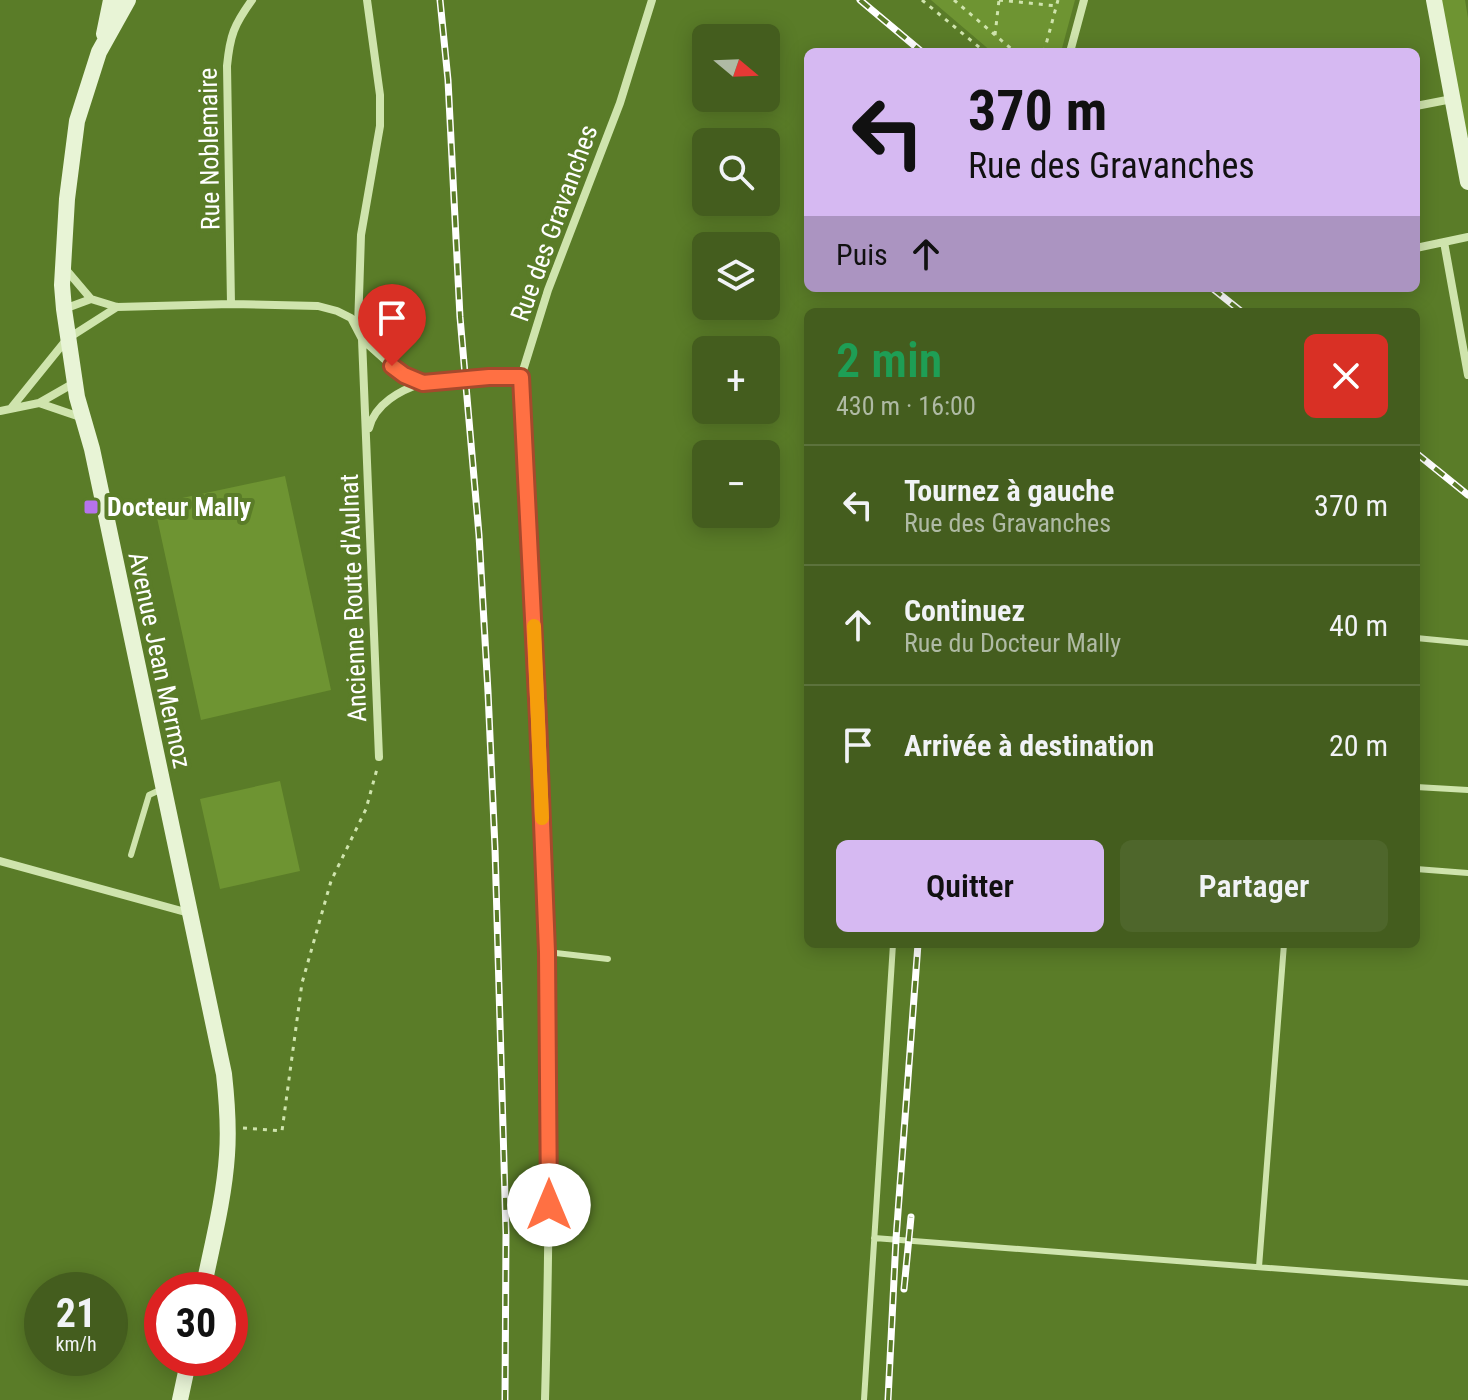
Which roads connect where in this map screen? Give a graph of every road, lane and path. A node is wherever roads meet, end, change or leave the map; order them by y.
1 (111, 0) edge
2 (128, 0) edge
3 (252, 0) edge
4 (367, 0) edge
5 (652, 0) edge
6 (922, 0) edge
7 (954, 0) edge
8 (999, 0) edge
9 (1058, 0) edge
10 (1084, 0) edge
11 (1434, 0) edge
12 (1057, 6) junction
13 (995, 35) junction
14 (980, 48) edge
15 (1010, 48) edge
16 (1045, 48) edge
17 (1071, 48) edge
18 (99, 52) junction
19 (1452, 99) junction
20 (1420, 105) edge
21 (1468, 182) edge
22 (1468, 237) edge
23 (1444, 242) junction
24 (1420, 247) edge
25 (63, 266) junction
26 (91, 299) junction
27 (231, 304) junction
28 (117, 307) junction
29 (64, 309) junction
30 (358, 329) junction
31 (67, 339) junction
32 (362, 339) junction
33 (1468, 375) edge
34 (521, 377) junction
35 (74, 383) junction
36 (423, 383) junction
37 (39, 403) junction
38 (12, 407) junction
39 (0, 411) edge
40 (83, 418) junction
41 (367, 437) junction
42 (1420, 638) edge
43 (1468, 643) edge
44 (379, 757) joint
45 (1420, 787) edge
46 (162, 789) junction
47 (1468, 790) edge
48 (131, 855) dead end
49 (0, 861) edge
50 (1420, 869) edge
51 (1468, 873) edge
52 (189, 913) junction
53 (893, 948) edge
54 (1284, 948) edge
55 (547, 952) junction
56 (608, 959) dead end
57 (228, 1126) junction
58 (874, 1238) junction
59 (1259, 1267) junction
60 (207, 1272) edge
61 (1468, 1283) edge
62 (185, 1376) edge
63 (180, 1400) edge
64 (545, 1400) edge
65 (864, 1400) edge

1 - 18 main road
2 - 18 main road, Avenue Jean Mermoz
3 - 27 street, Rue Noblemaire
4 - 30 street
5 - 34 street, Rue des Gravanches
6 - 14 path
7 - 13 path
8 - 12 path
8 - 13 path
9 - 12 path
10 - 17 street
11 - 19 main road
12 - 16 path
13 - 15 path
18 - 25 main road, Avenue Jean Mermoz
19 - 20 street
19 - 21 main road
22 - 23 street
23 - 24 street
23 - 33 street
25 - 26 street
25 - 29 main road, Avenue Jean Mermoz
26 - 28 street
26 - 29 street
27 - 28 street
27 - 30 street
28 - 31 street
29 - 31 main road, Avenue Jean Mermoz
30 - 32 street
31 - 35 main road, Avenue Jean Mermoz
31 - 38 street
32 - 36 street
32 - 41 street, Ancienne Route d'Aulnat
34 - 36 street
34 - 55 street
35 - 37 street
35 - 40 main road, Avenue Jean Mermoz
36 - 41 street, Ancienne Route d'Aulnat
37 - 38 street
37 - 40 street
38 - 39 street
40 - 46 main road, Avenue Jean Mermoz
41 - 44 street, Ancienne Route d'Aulnat
42 - 43 lane
44 - 57 path
45 - 47 lane
46 - 48 lane
46 - 52 main road, Avenue Jean Mermoz
49 - 52 street
50 - 51 lane
52 - 57 main road, Avenue Jean Mermoz
53 - 58 lane
54 - 59 lane
55 - 56 lane
55 - 64 street
57 - 60 main road, Avenue Jean Mermoz
58 - 59 lane
58 - 65 lane
59 - 61 lane
62 - 63 main road

